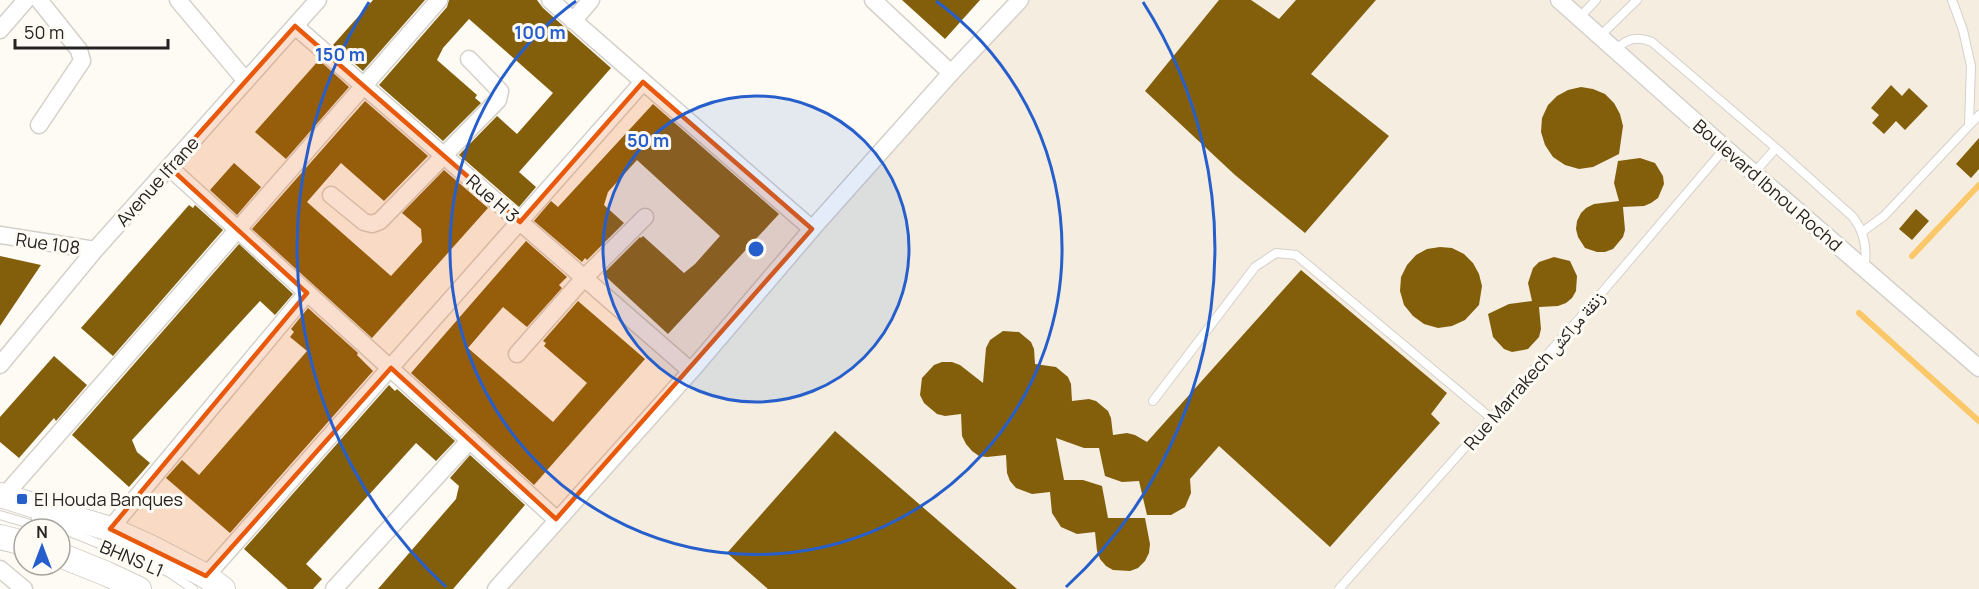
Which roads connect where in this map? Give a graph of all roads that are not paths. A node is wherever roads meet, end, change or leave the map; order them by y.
1 (26, 0) edge
2 (39, 0) edge
3 (178, 0) edge
4 (439, 0) edge
5 (550, 0) edge
6 (591, 0) edge
7 (873, 0) edge
8 (1020, 0) edge
9 (1559, 0) edge
10 (1596, 0) edge
11 (1637, 0) edge
12 (314, 1) edge
13 (1951, 2) edge
14 (1579, 18) junction
15 (573, 21) junction
16 (295, 26) junction
17 (0, 30) edge
18 (1600, 36) junction
19 (1616, 50) junction
20 (469, 59) dead end
21 (951, 73) junction
22 (246, 81) junction
23 (644, 82) junction
24 (364, 86) junction
25 (1979, 115) edge
26 (1969, 124) junction
27 (39, 125) dead end
28 (1725, 148) junction
29 (1776, 148) junction
30 (443, 156) junction
31 (169, 167) junction
32 (1754, 173) junction
33 (331, 195) dead end
34 (645, 217) dead end
35 (520, 222) junction
36 (812, 229) junction
37 (238, 230) junction
38 (1862, 232) junction
39 (0, 235) edge
40 (95, 250) junction
41 (1864, 268) junction
42 (584, 278) junction
43 (308, 293) junction
44 (517, 354) dead end
45 (0, 365) edge
46 (391, 368) junction
47 (1979, 368) edge
48 (691, 372) junction
49 (1153, 401) dead end
50 (1491, 418) junction
51 (470, 440) junction
52 (1, 503) edge
53 (26, 517) edge
54 (556, 519) junction
55 (110, 529) junction
56 (72, 537) edge
57 (72, 560) edge
58 (0, 570) edge
59 (207, 585) edge
60 (24, 589) edge
61 (138, 589) edge
62 (183, 589) edge
63 (334, 589) edge
64 (496, 589) edge
65 (1339, 589) edge

1 - 17 street
2 - 27 street
3 - 22 street
4 - 24 street
5 - 15 street
6 - 15 street
7 - 21 street
8 - 21 street
9 - 14 street, Boulevard Ibnou Rochd
10 - 14 lane
11 - 18 lane
12 - 16 street, Avenue Ifrane
13 - 26 lane
14 - 18 street, Boulevard Ibnou Rochd
15 - 23 street
16 - 22 street, Avenue Ifrane
16 - 24 street, Rue H 3
18 - 19 street, Boulevard Ibnou Rochd
19 - 28 street, Boulevard Ibnou Rochd
19 - 29 lane
20 - 30 street
21 - 36 street
22 - 31 street, Avenue Ifrane
23 - 35 street
23 - 36 street
24 - 30 street, Rue H 3
24 - 37 street
25 - 26 lane
26 - 38 lane
28 - 32 street, Boulevard Ibnou Rochd
28 - 50 lane, Rue Marrakech زنقة مراكش
29 - 32 lane
29 - 38 lane
30 - 33 street
30 - 35 street, Rue H 3
31 - 37 street
31 - 40 street, Avenue Ifrane
32 - 41 street, Boulevard Ibnou Rochd
34 - 42 street
35 - 42 street, Rue H 3
35 - 46 street
36 - 48 street
37 - 43 street
37 - 52 street
38 - 41 lane
39 - 40 street, Rue 108
40 - 45 street, Avenue Ifrane
41 - 47 street, Boulevard Ibnou Rochd
42 - 44 street
42 - 48 street, Rue H 3
43 - 46 street
43 - 55 street
46 - 51 street
46 - 59 street
48 - 54 street
49 - 50 lane
50 - 65 lane, Rue Marrakech زنقة مراكش
51 - 54 street
51 - 63 street
52 - 53 lane
52 - 55 street
52 - 59 lane, BHNS L1
54 - 64 street
55 - 59 street
56 - 62 lane, BHNS L1
57 - 61 street
58 - 60 street

